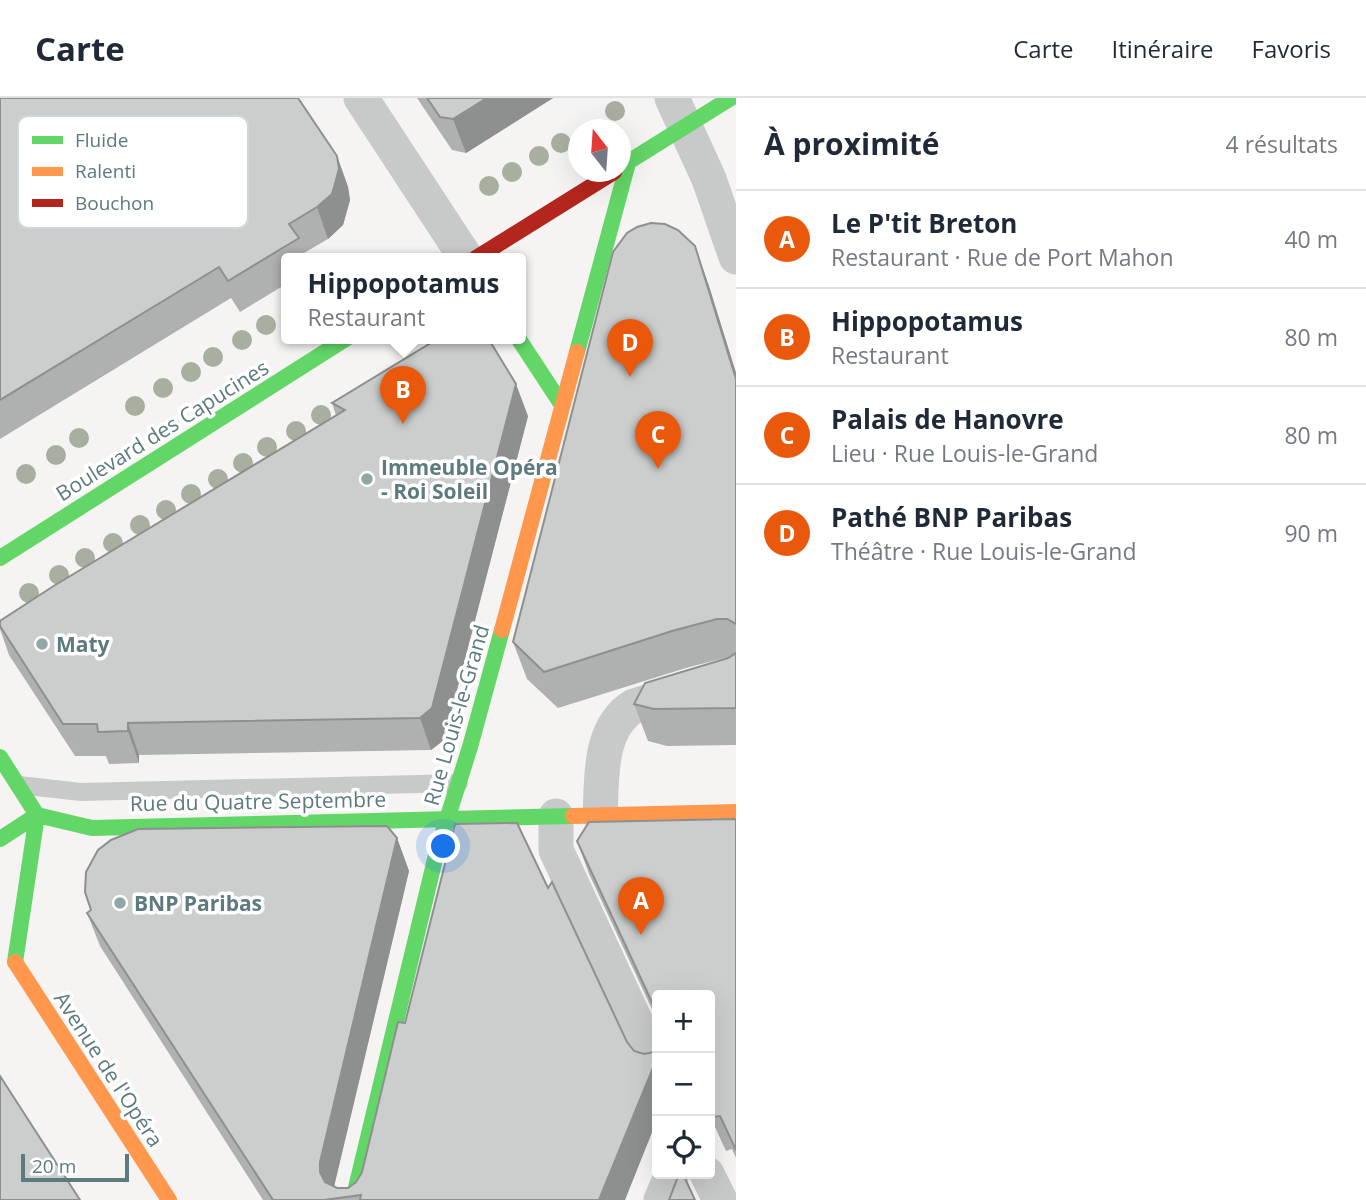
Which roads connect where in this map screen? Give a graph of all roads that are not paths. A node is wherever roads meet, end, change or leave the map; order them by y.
1 (732, 98) edge
2 (368, 101) edge
3 (678, 112) edge
4 (631, 158) edge
5 (598, 182) edge
6 (620, 182) edge
7 (463, 253) edge
8 (484, 253) edge
9 (736, 257) edge
10 (338, 344) edge
11 (522, 344) edge
12 (562, 405) junction
13 (0, 558) edge
14 (736, 675) edge
15 (0, 757) edge
16 (459, 783) junction
17 (18, 785) junction
18 (736, 812) edge
19 (37, 815) junction
20 (600, 815) junction
21 (556, 816) junction
22 (448, 819) junction
23 (0, 839) edge
24 (7, 960) edge
25 (652, 1056) edge
26 (670, 1179) edge
27 (710, 1179) edge
28 (169, 1200) edge
29 (353, 1200) edge
30 (661, 1200) edge
31 (720, 1200) edge

1 - 3 main road
2 - 7 street
3 - 4 main road
3 - 9 street
5 - 8 main road
6 - 12 main road, Rue Louis-le-Grand
10 - 13 main road, Boulevard des Capucines
11 - 12 main road
12 - 16 main road, Rue Louis-le-Grand
14 - 20 street
15 - 17 main road
16 - 17 lane, Rue du Quatre Septembre
16 - 22 main road, Rue Louis-le-Grand
17 - 19 main road
18 - 20 main road, Rue du Quatre Septembre
19 - 22 main road, Rue du Quatre Septembre
19 - 23 main road
19 - 24 main road
20 - 21 main road, Rue du Quatre Septembre
21 - 22 main road, Rue du Quatre Septembre
21 - 25 street
22 - 29 main road, Rue Louis-le-Grand
24 - 28 main road, Avenue de l'Opéra
26 - 30 street
27 - 31 street

